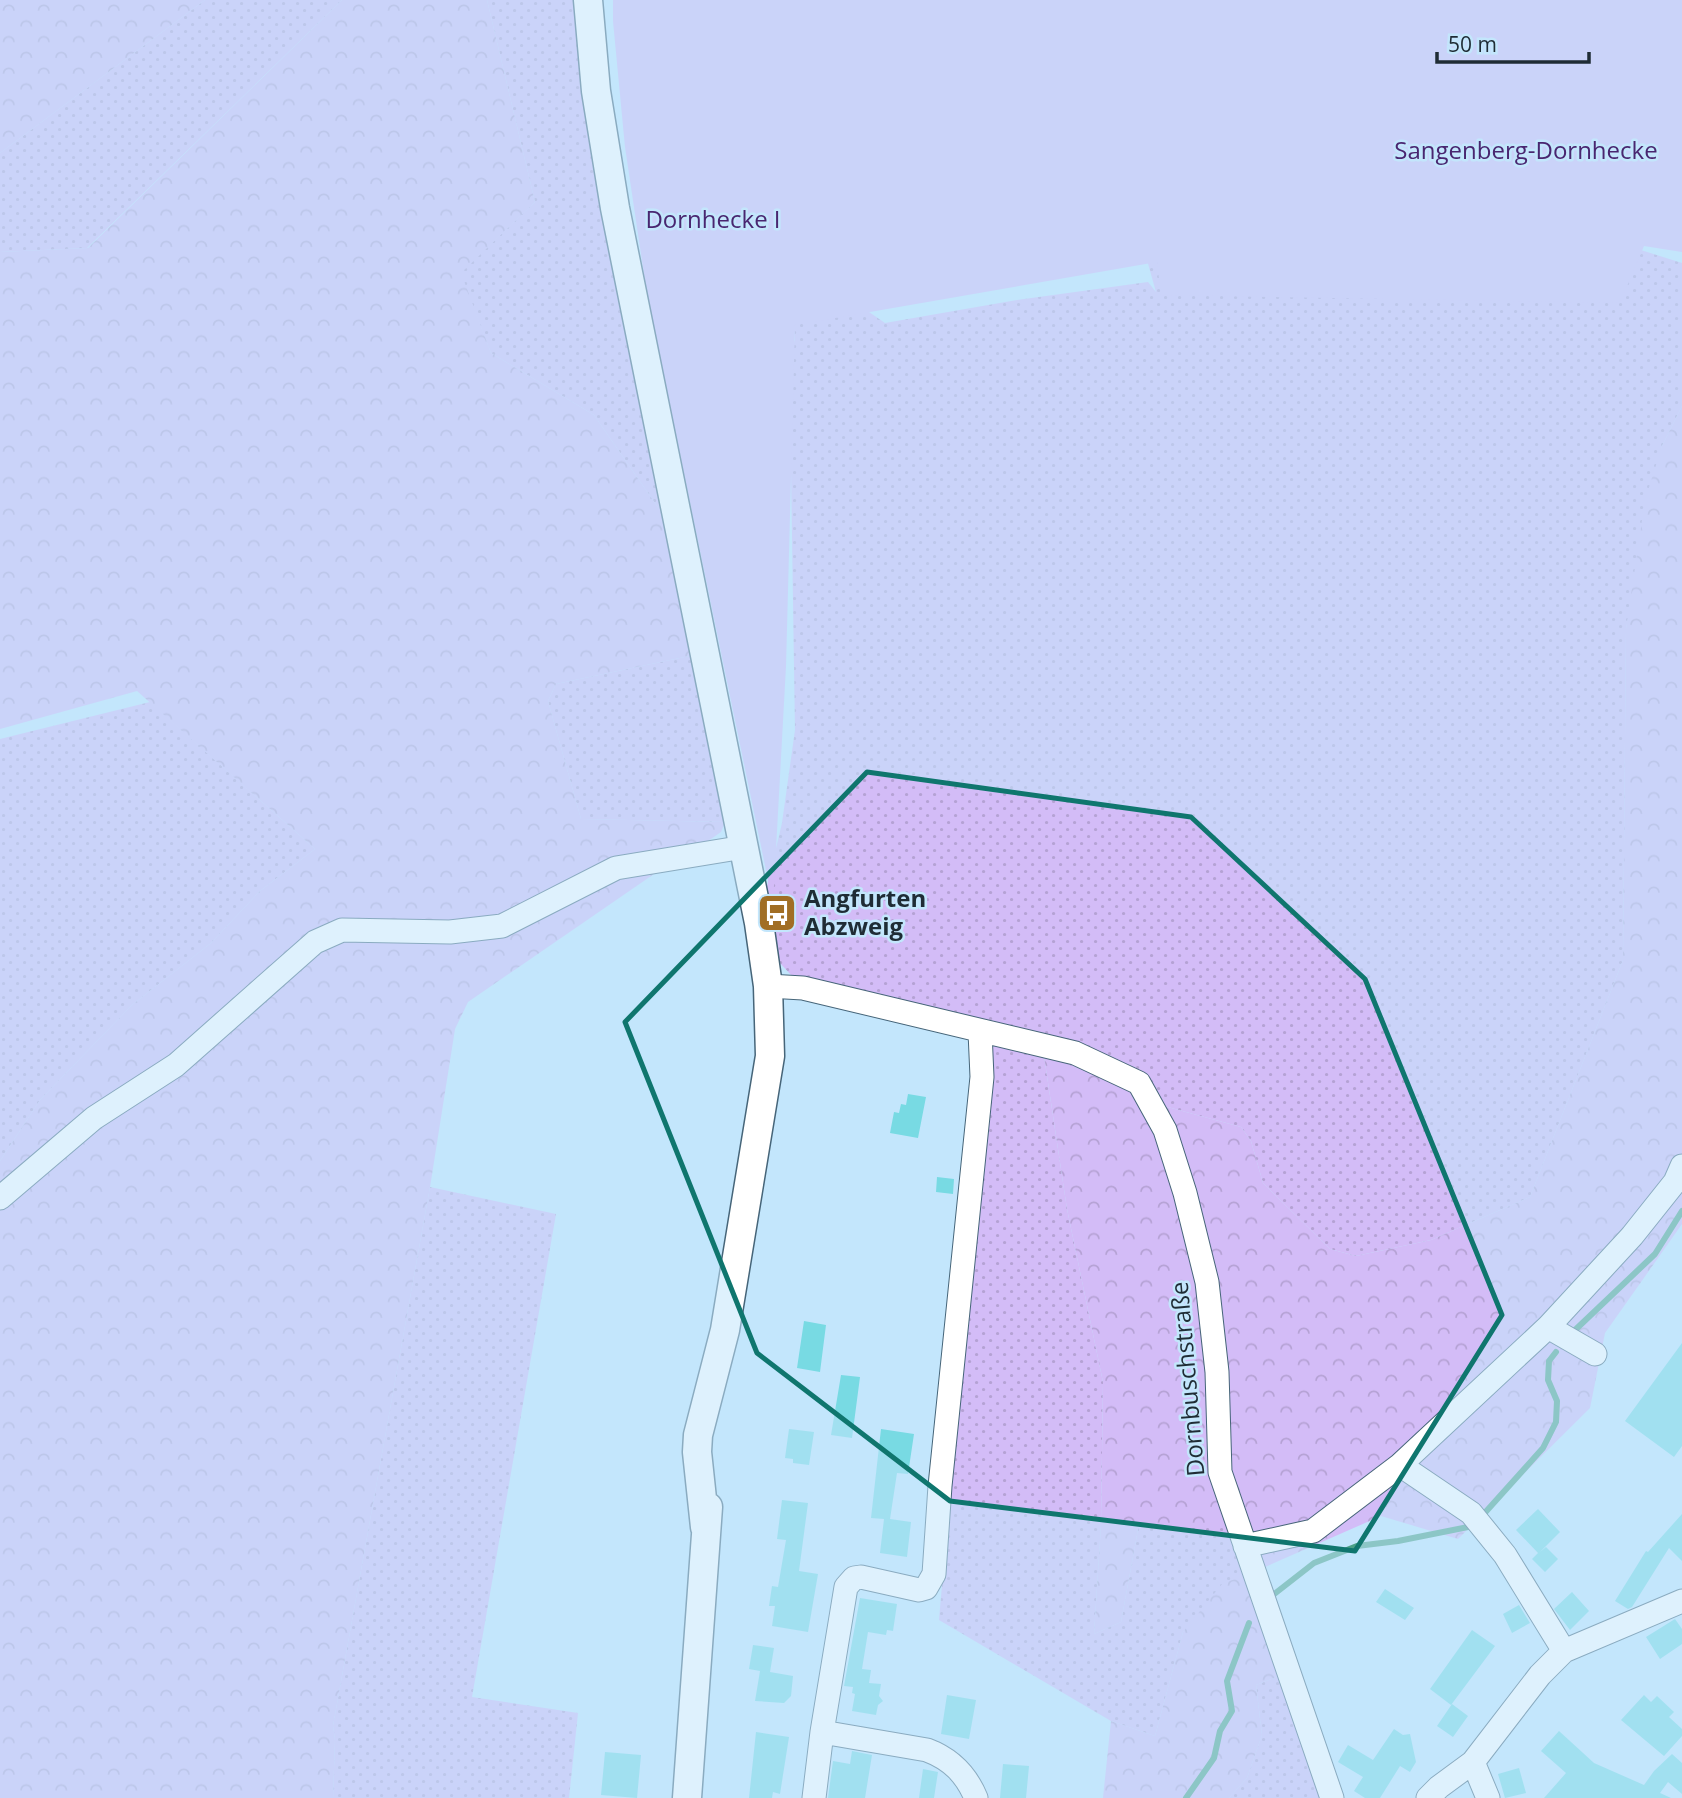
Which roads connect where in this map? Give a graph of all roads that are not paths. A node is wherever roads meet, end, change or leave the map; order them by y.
1 (588, 0) edge
2 (744, 847) junction
3 (768, 986) junction
4 (980, 1032) junction
5 (1682, 1166) edge
6 (0, 1198) edge
7 (1548, 1327) junction
8 (1595, 1354) dead end
9 (1400, 1465) junction
10 (1245, 1546) junction
11 (1682, 1601) edge
12 (1564, 1651) junction
13 (822, 1732) junction
14 (1473, 1762) junction
15 (687, 1798) edge
16 (814, 1798) edge
17 (976, 1798) edge
18 (1332, 1798) edge
19 (1428, 1798) edge
20 (1488, 1798) edge

1 - 2 main road
2 - 3 main road
2 - 6 street
3 - 4 street, Dornbuschstraße
3 - 15 main road
4 - 10 street, Dornbuschstraße
4 - 13 street
5 - 7 street
7 - 8 street
7 - 9 street
9 - 10 street
9 - 12 street
10 - 18 street, Dornbuschstraße
11 - 12 street
12 - 14 street
13 - 16 street
13 - 17 street
14 - 19 street
14 - 20 street

